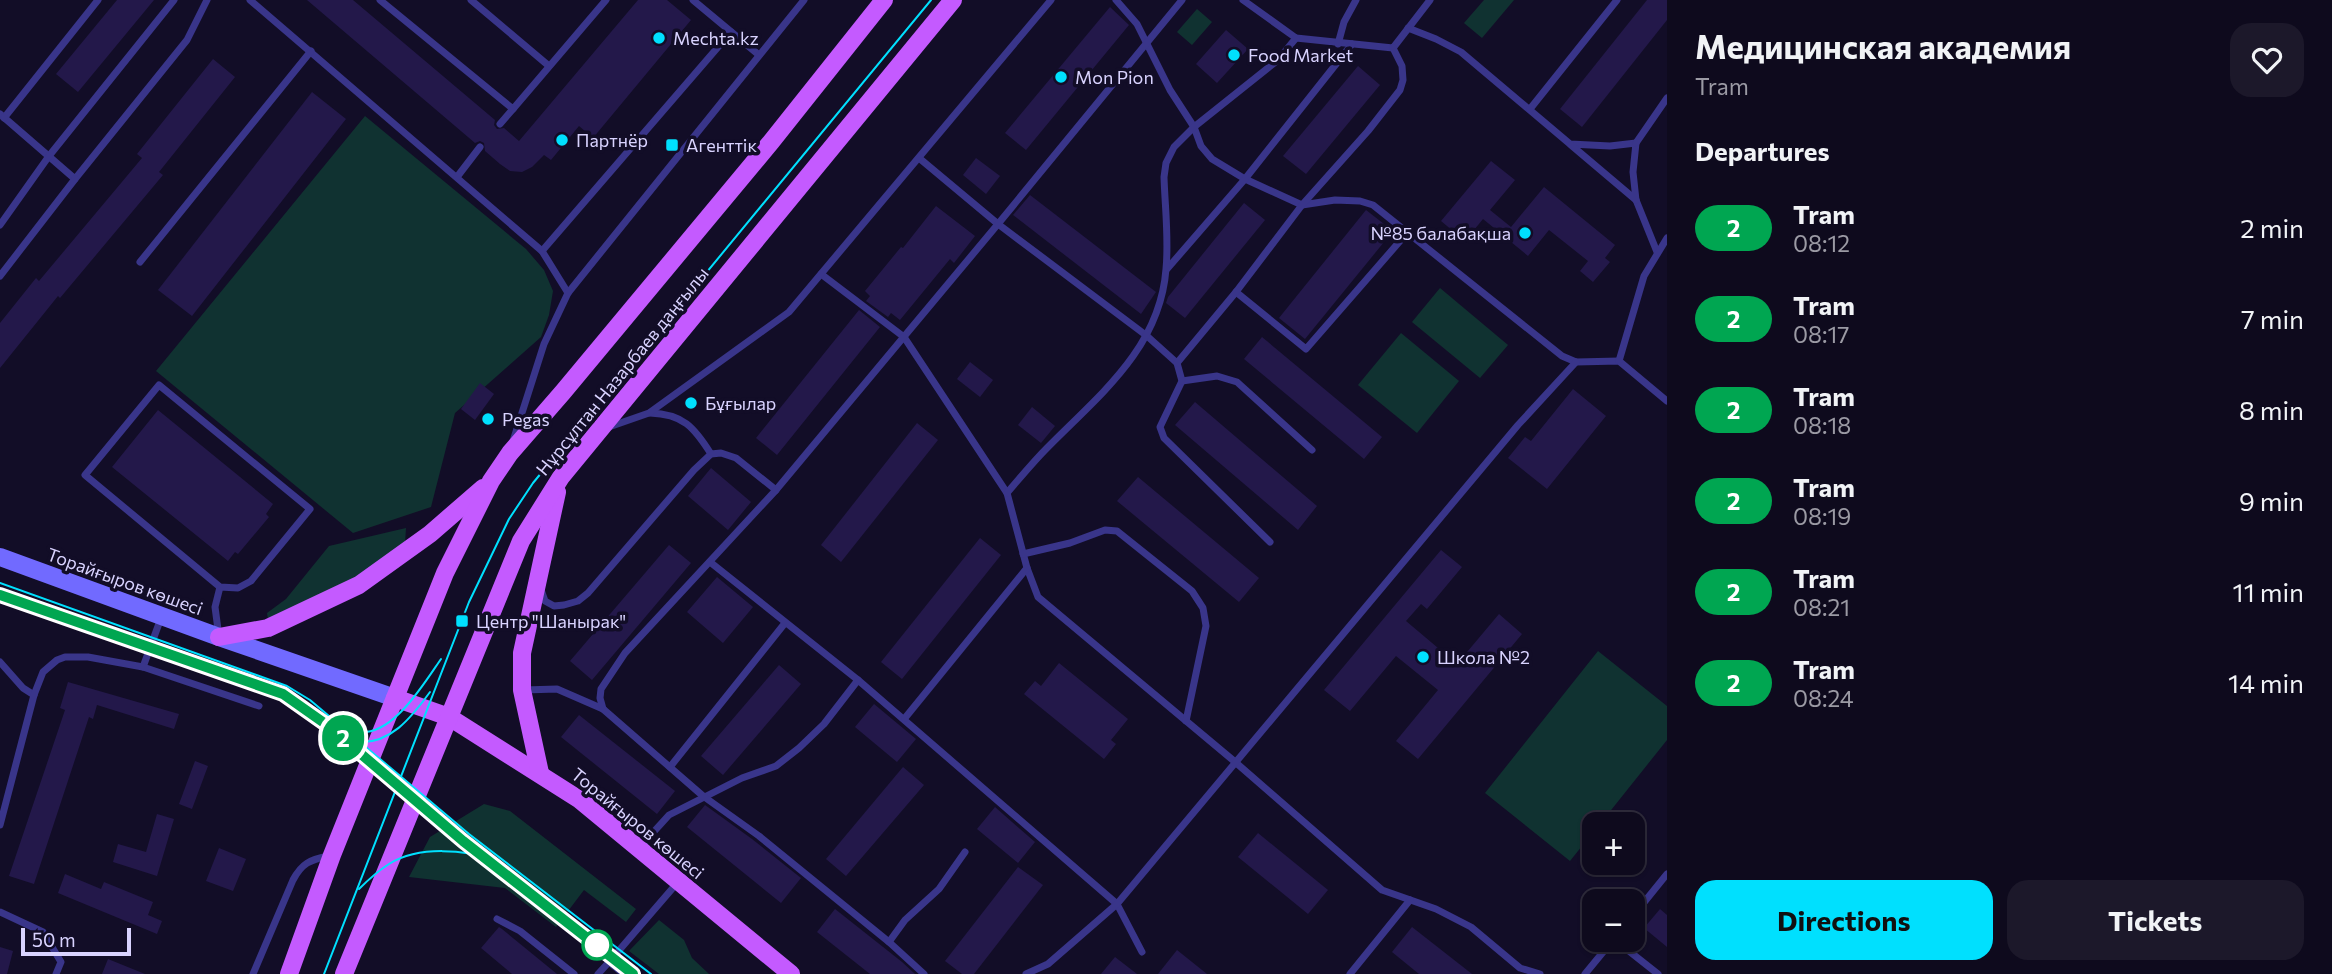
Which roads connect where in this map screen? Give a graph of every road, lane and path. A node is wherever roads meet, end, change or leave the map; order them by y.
1 (98, 0) edge
2 (174, 0) edge
3 (207, 0) edge
4 (250, 0) edge
5 (380, 0) edge
6 (471, 0) edge
7 (606, 0) edge
8 (693, 0) edge
9 (804, 0) edge
10 (884, 0) edge
11 (953, 0) edge
12 (1051, 0) edge
13 (1116, 0) edge
14 (1182, 0) edge
15 (1243, 0) edge
16 (1356, 0) edge
17 (1430, 0) edge
18 (1617, 0) edge
19 (1408, 28) junction
20 (731, 32) junction
21 (1296, 38) junction
22 (1146, 44) junction
23 (1338, 44) junction
24 (1352, 44) junction
25 (1393, 48) junction
26 (311, 51) junction
27 (759, 55) junction
28 (549, 66) junction
29 (1667, 97) edge
30 (1530, 108) junction
31 (513, 109) junction
32 (2, 116) edge
33 (500, 124) dead end
34 (1194, 127) junction
35 (1636, 143) junction
36 (1570, 144) junction
37 (480, 147) dead end
38 (48, 156) junction
39 (919, 158) junction
40 (457, 177) junction
41 (75, 179) junction
42 (1245, 179) junction
43 (1636, 200) junction
44 (1302, 205) junction
45 (998, 224) junction
46 (0, 225) edge
47 (1407, 233) junction
48 (1667, 238) edge
49 (542, 251) junction
50 (1657, 252) junction
51 (140, 262) dead end
52 (1166, 269) junction
53 (821, 274) junction
54 (0, 276) edge
55 (1236, 292) junction
56 (568, 293) junction
57 (1147, 336) junction
58 (904, 337) junction
59 (1619, 361) junction
60 (1576, 362) junction
61 (1177, 363) junction
62 (1182, 381) junction
63 (1667, 401) edge
64 (649, 412) junction
65 (596, 432) junction
66 (1312, 450) dead end
67 (510, 453) junction
68 (712, 454) junction
69 (561, 477) junction
70 (491, 481) junction
71 (776, 490) junction
72 (1007, 492) junction
73 (1270, 542) dead end
74 (1023, 554) junction
75 (0, 557) edge
76 (710, 562) junction
77 (1027, 568) junction
78 (537, 576) junction
79 (220, 587) junction
80 (161, 616) junction
81 (785, 623) junction
82 (219, 637) junction
83 (0, 663) edge
84 (143, 667) junction
85 (858, 680) junction
86 (522, 690) junction
87 (34, 695) junction
88 (395, 698) junction
89 (259, 706) dead end
90 (603, 709) junction
91 (449, 717) junction
92 (905, 718) junction
93 (1186, 721) junction
94 (1234, 761) junction
95 (670, 766) junction
96 (540, 773) junction
97 (703, 796) junction
98 (0, 825) edge
99 (639, 848) junction
100 (965, 852) dead end
101 (332, 855) junction
102 (1667, 874) edge
103 (678, 881) junction
104 (1410, 900) junction
105 (1645, 901) edge
106 (1117, 904) junction
107 (0, 912) edge
108 (497, 919) dead end
109 (889, 942) junction
110 (1142, 952) dead end
111 (1604, 952) edge
112 (1630, 952) edge
113 (610, 962) junction
114 (57, 974) edge
115 (253, 974) edge
116 (289, 974) edge
117 (344, 974) edge
118 (573, 974) edge
119 (598, 974) edge
120 (624, 974) edge
121 (791, 974) edge
122 (924, 974) edge
123 (1026, 974) edge
124 (1350, 974) edge
125 (1539, 974) edge
126 (1585, 974) edge
127 (1658, 974) edge

1 - 32 lane
2 - 38 lane
3 - 41 lane
4 - 26 lane
5 - 31 lane
6 - 28 lane
7 - 28 lane
8 - 20 lane
9 - 27 lane
10 - 67 main road, Нұрсұлтан Назарбаев даңғылы
11 - 65 main road, Нұрсұлтан Назарбаев даңғылы
12 - 39 lane
13 - 22 lane
14 - 22 lane
15 - 21 lane
16 - 23 lane
17 - 19 lane
18 - 30 lane
19 - 25 lane
19 - 30 lane
20 - 27 lane
20 - 49 lane
21 - 23 lane
21 - 34 lane
22 - 34 lane
22 - 45 lane
23 - 24 lane
24 - 25 lane
24 - 42 lane
25 - 44 lane
26 - 40 lane
26 - 51 lane
27 - 56 lane
28 - 31 lane
29 - 35 lane
30 - 36 lane
31 - 33 lane
32 - 38 lane
34 - 42 lane
34 - 52 lane
35 - 36 lane
35 - 43 lane
36 - 43 lane
37 - 40 lane
38 - 41 lane
38 - 46 lane
39 - 45 lane
39 - 53 lane
40 - 49 lane
41 - 54 lane
42 - 44 lane
42 - 52 lane
43 - 50 lane
44 - 47 lane
44 - 55 lane
45 - 57 lane
45 - 58 lane
47 - 55 lane
47 - 60 lane
48 - 50 lane
49 - 56 lane
50 - 59 lane
52 - 57 lane
53 - 58 lane
53 - 64 lane
55 - 61 lane
56 - 67 lane
57 - 61 lane
57 - 72 lane
58 - 71 lane
58 - 72 lane
59 - 60 lane
59 - 63 lane
60 - 94 lane
61 - 62 lane
62 - 66 lane
62 - 73 lane
64 - 65 lane
64 - 68 lane
65 - 69 main road, Нұрсұлтан Назарбаев даңғылы
67 - 70 main road, Нұрсұлтан Назарбаев даңғылы
68 - 71 lane
68 - 78 lane
69 - 78 main road
69 - 91 main road, Нұрсұлтан Назарбаев даңғылы
70 - 82 main road
70 - 88 main road, Нұрсұлтан Назарбаев даңғылы
71 - 76 lane
72 - 74 lane
74 - 77 lane
74 - 93 lane
75 - 80 main road, Торайғыров көшесі
76 - 81 lane
76 - 90 lane
77 - 92 lane
77 - 93 lane
78 - 86 main road
79 - 79 lane
79 - 82 lane
80 - 82 main road, Торайғыров көшесі
80 - 84 lane
81 - 85 lane
81 - 95 lane
82 - 88 main road, Торайғыров көшесі
83 - 87 lane
84 - 87 lane
84 - 89 lane
85 - 92 lane
85 - 97 lane
86 - 90 lane
86 - 96 main road
87 - 98 lane
88 - 91 main road, Торайғыров көшесі
88 - 101 main road, Нұрсұлтан Назарбаев даңғылы
90 - 95 lane
91 - 96 main road, Торайғыров көшесі
91 - 117 main road, Нұрсұлтан Назарбаев даңғылы
92 - 106 lane
93 - 94 lane
94 - 104 lane
94 - 106 lane
95 - 97 lane
96 - 99 main road, Торайғыров көшесі
97 - 99 lane
97 - 109 lane
99 - 103 main road, Торайғыров көшесі
100 - 109 lane
101 - 115 lane
101 - 116 main road, Нұрсұлтан Назарбаев даңғылы
102 - 105 lane
103 - 113 lane
103 - 121 main road, Торайғыров көшесі
104 - 124 lane
104 - 125 lane
106 - 110 lane
106 - 123 lane
107 - 114 lane
108 - 118 lane
109 - 122 lane
111 - 126 lane
112 - 127 lane
113 - 119 lane
113 - 120 lane

